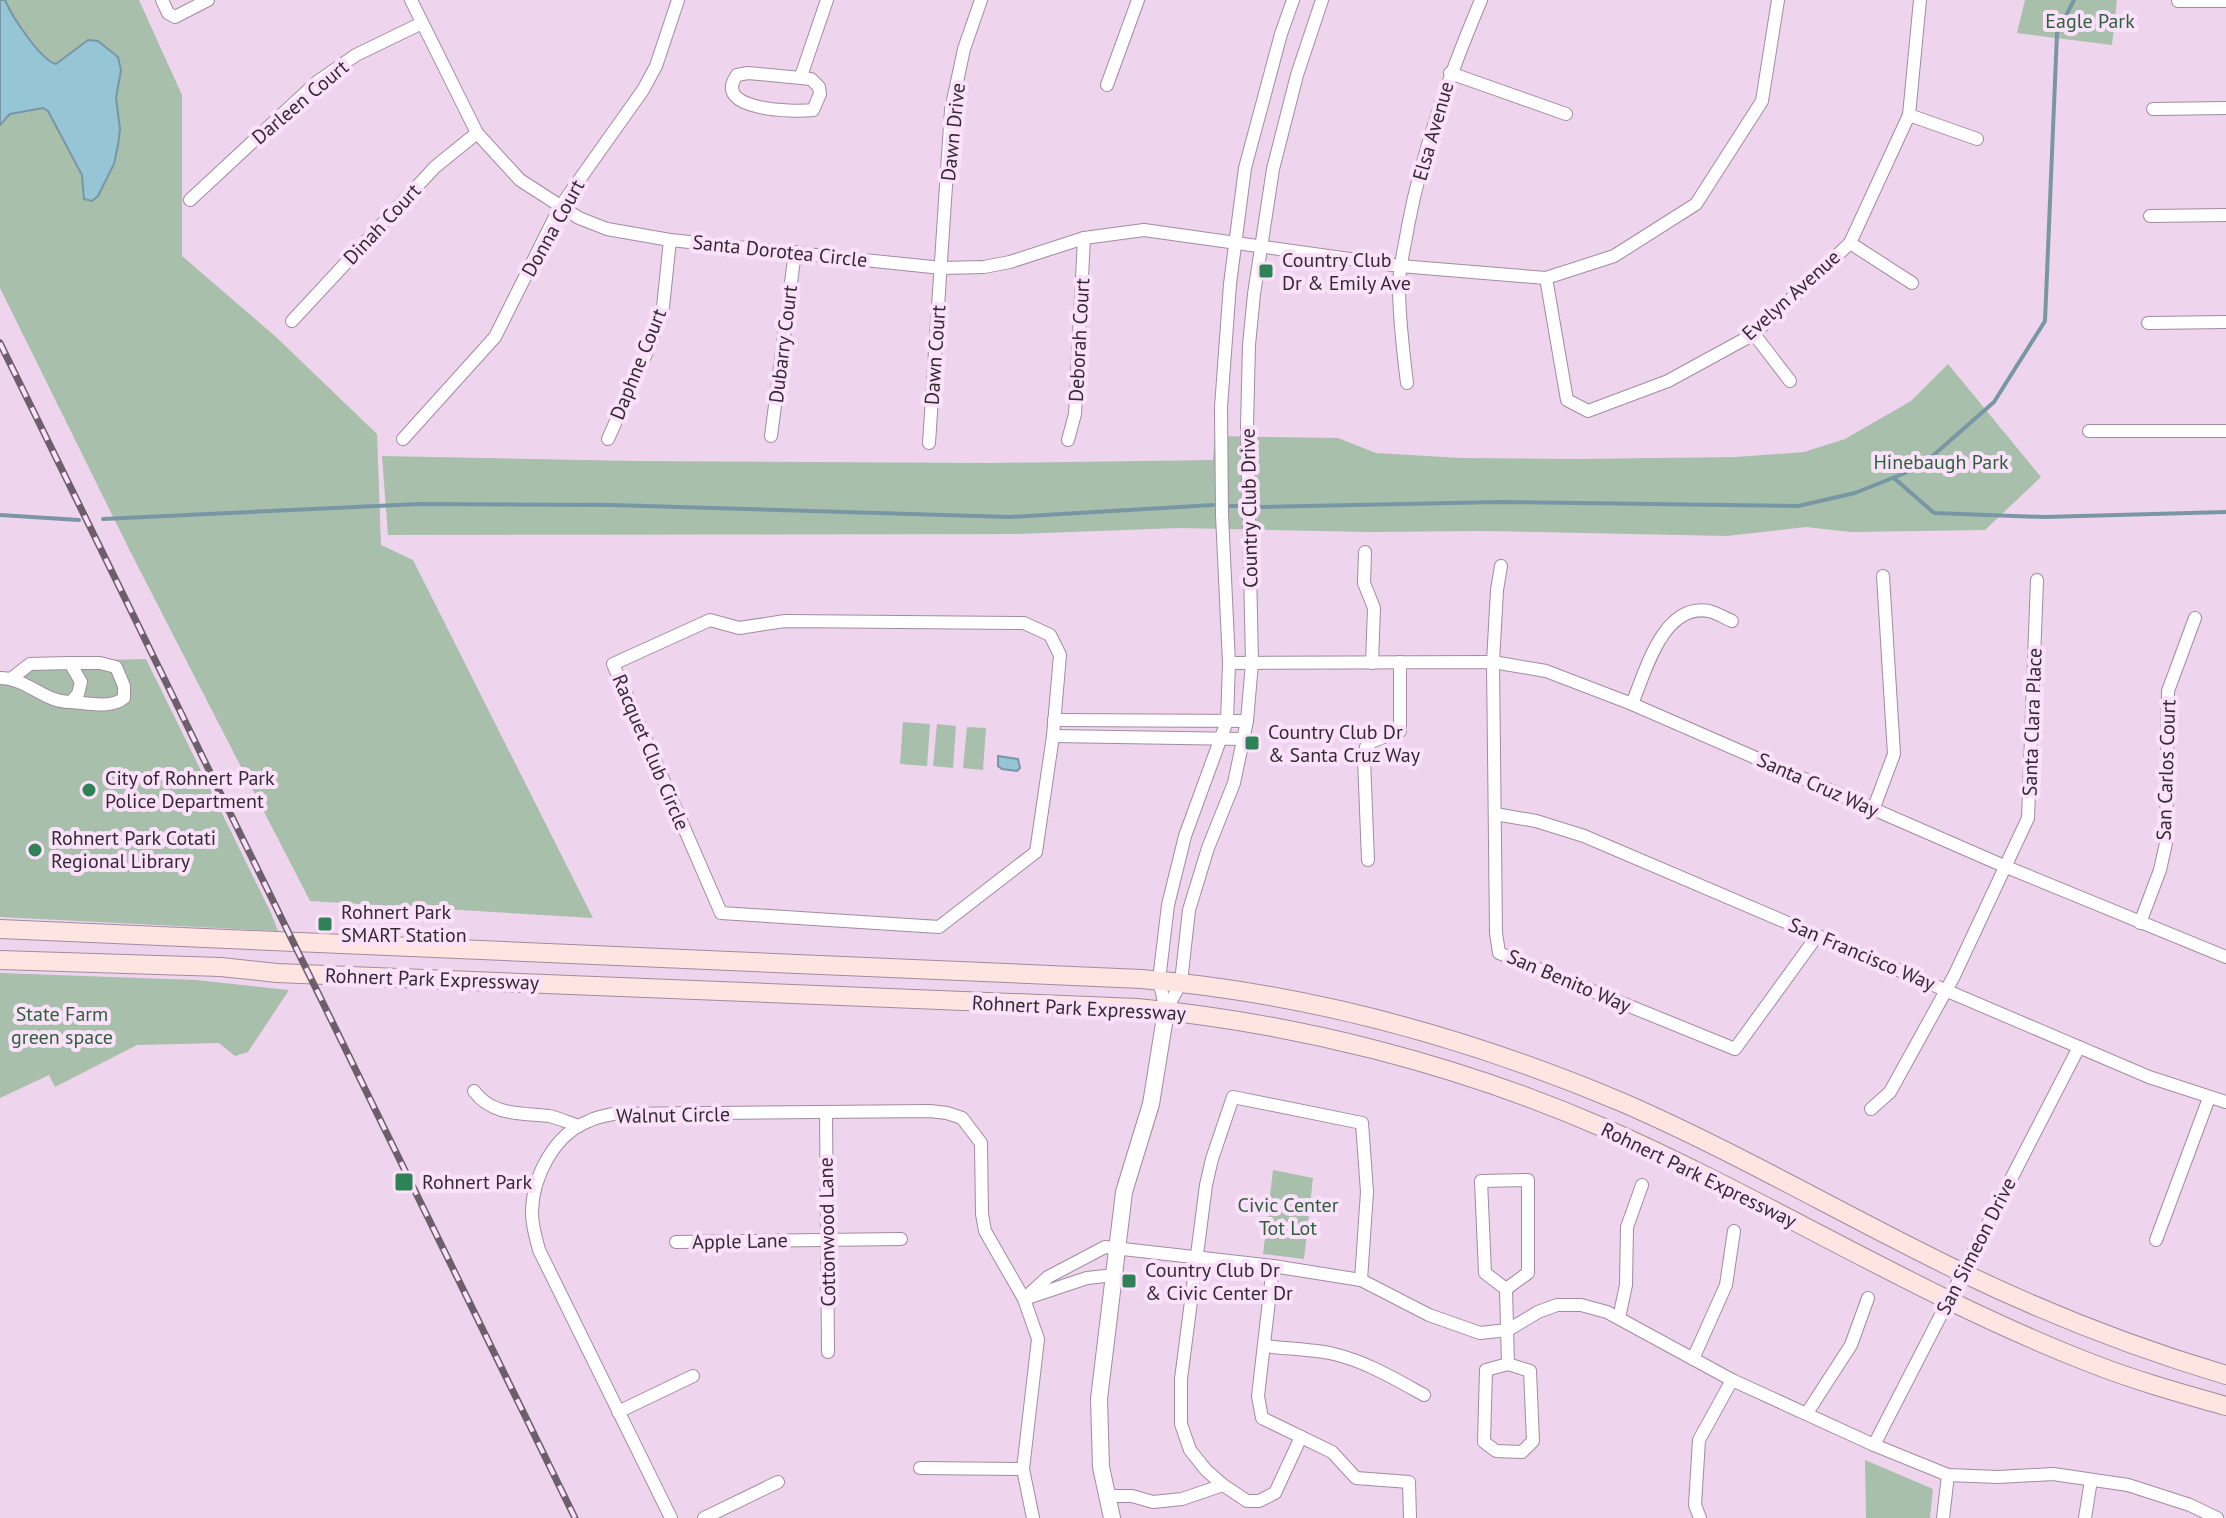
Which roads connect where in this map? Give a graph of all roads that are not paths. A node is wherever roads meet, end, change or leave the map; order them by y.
1 (162, 0) edge
2 (208, 0) edge
3 (411, 0) edge
4 (678, 0) edge
5 (827, 0) edge
6 (981, 0) edge
7 (1138, 0) edge
8 (1293, 0) edge
9 (1322, 0) edge
10 (1481, 0) edge
11 (1778, 0) edge
12 (1920, 0) edge
13 (2178, 1) edge
14 (2226, 1) edge
15 (422, 23) junction
16 (1450, 73) junction
17 (801, 76) junction
18 (1107, 85) dead end
19 (2226, 108) edge
20 (2153, 109) dead end
21 (1566, 114) dead end
22 (1909, 115) junction
23 (477, 133) junction
24 (1977, 139) dead end
25 (190, 200) dead end
26 (560, 207) junction
27 (2226, 215) edge
28 (2150, 216) dead end
29 (1084, 238) junction
30 (670, 240) junction
31 (1235, 242) junction
32 (1850, 243) junction
33 (1261, 245) junction
34 (795, 252) junction
35 (1400, 266) junction
36 (942, 268) junction
37 (1546, 278) junction
38 (1912, 283) dead end
39 (292, 321) dead end
40 (2226, 322) edge
41 (2148, 323) dead end
42 (1754, 334) junction
43 (1790, 381) dead end
44 (1407, 383) dead end
45 (2089, 431) dead end
46 (2226, 431) edge
47 (771, 436) dead end
48 (403, 439) dead end
49 (608, 439) dead end
50 (1068, 440) dead end
51 (929, 443) dead end
52 (1365, 552) dead end
53 (1501, 566) dead end
54 (1883, 576) dead end
55 (2037, 580) dead end
56 (2195, 618) dead end
57 (1732, 621) dead end
58 (1400, 662) junction
59 (1493, 662) junction
60 (70, 663) junction
61 (1229, 663) junction
62 (1252, 663) junction
63 (1372, 663) junction
64 (6, 678) edge
65 (71, 702) junction
66 (1632, 704) junction
67 (1054, 720) junction
68 (1227, 721) junction
69 (1247, 721) junction
70 (1053, 736) junction
71 (1222, 738) junction
72 (1243, 739) junction
73 (1873, 810) junction
74 (1495, 814) junction
75 (1368, 860) dead end
76 (2004, 866) junction
77 (2140, 923) junction
78 (0, 929) edge
79 (1817, 936) junction
80 (2226, 957) edge
81 (0, 960) edge
82 (1159, 980) junction
83 (1181, 982) junction
84 (1946, 990) junction
85 (1166, 1011) junction
86 (2079, 1047) junction
87 (474, 1091) dead end
88 (2209, 1098) junction
89 (2226, 1102) edge
90 (1871, 1109) dead end
91 (826, 1112) junction
92 (579, 1126) junction
93 (1642, 1185) dead end
94 (1734, 1231) dead end
95 (826, 1239) junction
96 (901, 1239) dead end
97 (2156, 1240) dead end
98 (676, 1242) dead end
99 (1117, 1248) junction
100 (1196, 1257) junction
101 (1273, 1266) junction
102 (1963, 1273) junction
103 (1114, 1275) junction
104 (1361, 1280) junction
105 (1506, 1289) junction
106 (1868, 1298) dead end
107 (1024, 1299) junction
108 (1949, 1300) junction
109 (1619, 1318) junction
110 (1508, 1330) junction
111 (1265, 1346) junction
112 (828, 1352) dead end
113 (1693, 1359) junction
114 (1508, 1364) junction
115 (2226, 1375) edge
116 (693, 1376) dead end
117 (1732, 1380) junction
118 (1424, 1395) dead end
119 (2226, 1406) edge
120 (618, 1412) junction
121 (1807, 1413) junction
122 (1301, 1437) junction
123 (1874, 1445) junction
124 (920, 1468) dead end
125 (1023, 1469) junction
126 (1948, 1475) junction
127 (2091, 1480) junction
128 (778, 1482) dead end
129 (1223, 1485) junction
130 (1106, 1496) junction
131 (671, 1518) edge
132 (704, 1518) edge
133 (1033, 1518) edge
134 (1112, 1518) edge
135 (1410, 1518) edge
136 (1700, 1518) edge
137 (1943, 1518) edge
138 (2085, 1518) edge
139 (2217, 1518) edge

1 - 2 street
3 - 15 street, Santa Dorotea Circle
4 - 26 street, Donna Court
5 - 17 street
6 - 36 street, Dawn Drive
7 - 18 street
8 - 31 street, Country Club Drive
9 - 33 street, Country Club Drive
10 - 16 street, Elsa Avenue
11 - 37 street
12 - 22 street, Evelyn Avenue
13 - 14 street
15 - 23 street, Santa Dorotea Circle
15 - 25 street, Darleen Court
16 - 21 street
16 - 35 street, Elsa Avenue
17 - 17 street
19 - 20 street
22 - 24 street
22 - 32 street, Evelyn Avenue
23 - 26 street, Santa Dorotea Circle
23 - 39 street, Dinah Court
26 - 30 street, Santa Dorotea Circle
26 - 48 street, Donna Court
27 - 28 street
29 - 31 street, Santa Dorotea Circle
29 - 36 street, Santa Dorotea Circle
29 - 50 street, Deborah Court
30 - 34 street, Santa Dorotea Circle
30 - 49 street, Daphne Court
31 - 33 street, Santa Dorotea Circle
31 - 61 street, Country Club Drive
32 - 38 street
32 - 42 street, Evelyn Avenue
33 - 35 street, Santa Dorotea Circle
33 - 62 street, Country Club Drive
34 - 36 street, Santa Dorotea Circle
34 - 47 street, Dubarry Court
35 - 37 street, Santa Dorotea Circle
35 - 44 street, Elsa Avenue
36 - 51 street, Dawn Court
37 - 42 street, Evelyn Avenue
40 - 41 street
42 - 43 street
45 - 46 street
52 - 63 street
53 - 59 street, San Benito Way
54 - 73 street
55 - 76 street, Santa Clara Place
56 - 77 street, San Carlos Court
57 - 66 street
58 - 59 street, Santa Cruz Way
58 - 63 street, Santa Cruz Way
58 - 75 street
59 - 66 street, Santa Cruz Way
59 - 74 street, San Benito Way
60 - 64 street
60 - 65 street
60 - 65 street
61 - 62 street, Santa Cruz Way
61 - 68 street, Country Club Drive
62 - 63 street, Santa Cruz Way
62 - 69 street, Country Club Drive
64 - 65 street
66 - 73 street, Santa Cruz Way
67 - 68 street
67 - 70 street, Racquet Club Circle
67 - 70 street, Racquet Club Circle
68 - 69 street
68 - 71 street, Country Club Drive
69 - 72 street, Country Club Drive
70 - 71 street
71 - 72 street
71 - 82 street, Country Club Drive
72 - 83 street, Country Club Drive
73 - 76 street, Santa Cruz Way
74 - 79 street, San Francisco Way
74 - 79 street, San Benito Way
76 - 77 street, Santa Cruz Way
76 - 84 street, Santa Clara Place
77 - 80 street, Santa Cruz Way
78 - 82 main road, Rohnert Park Expressway
79 - 84 street, San Francisco Way
81 - 85 main road, Rohnert Park Expressway
82 - 83 main road, Rohnert Park Expressway
82 - 85 street, Country Club Drive
83 - 85 street, Country Club Drive
83 - 102 main road, Rohnert Park Expressway
84 - 86 street, San Francisco Way
84 - 90 street, Santa Clara Place
85 - 99 street, Country Club Drive
85 - 108 main road, Rohnert Park Expressway
86 - 88 street, San Francisco Way
86 - 102 street, San Simeon Drive
87 - 92 street
88 - 89 street, San Francisco Way
88 - 97 street
91 - 92 street, Walnut Circle
91 - 95 street, Cottonwood Lane
91 - 107 street, Walnut Circle
92 - 120 street
93 - 109 street
94 - 113 street
95 - 96 street, Apple Lane
95 - 98 street, Apple Lane
95 - 112 street, Cottonwood Lane
99 - 100 street
99 - 103 street, Country Club Drive
99 - 107 street
100 - 101 street
100 - 104 street
100 - 129 street
101 - 104 street
101 - 111 street
102 - 108 street, San Simeon Drive
102 - 115 main road, Rohnert Park Expressway
103 - 107 street
103 - 130 street, Country Club Drive
104 - 110 street
105 - 105 street
105 - 110 street
106 - 121 street
107 - 125 street, Walnut Circle
108 - 119 main road, Rohnert Park Expressway
108 - 123 street, San Simeon Drive
109 - 110 street
109 - 113 street
110 - 114 street
111 - 118 street
111 - 122 street
113 - 117 street
114 - 114 street
116 - 120 street
117 - 121 street
117 - 136 street
120 - 131 street
121 - 123 street
122 - 129 street
122 - 135 street
123 - 126 street
124 - 125 street
125 - 133 street, Walnut Circle
126 - 127 street
126 - 137 street
127 - 138 street
127 - 139 street
128 - 132 street
129 - 130 street
130 - 134 street, Country Club Drive

